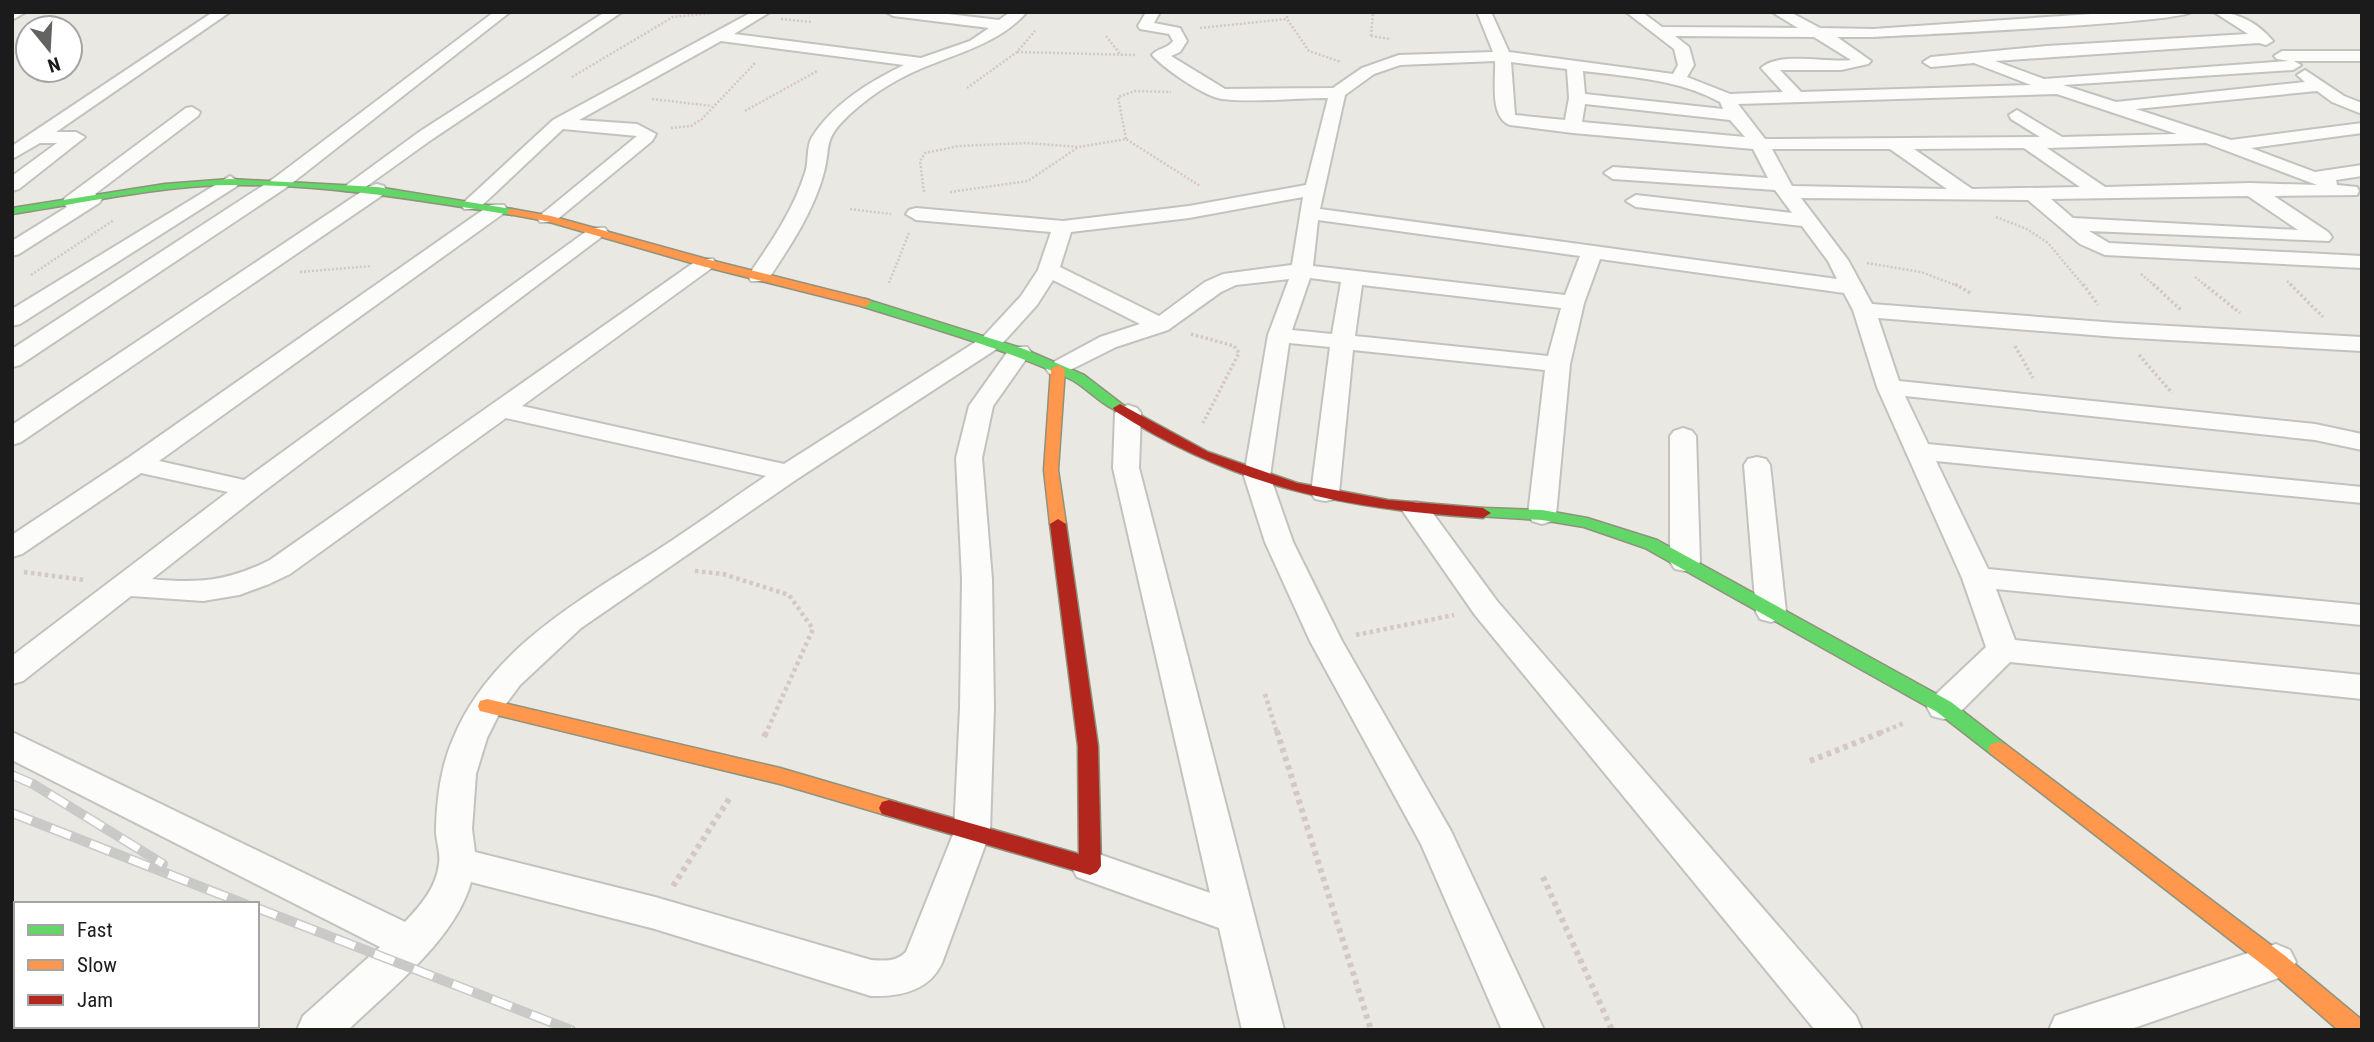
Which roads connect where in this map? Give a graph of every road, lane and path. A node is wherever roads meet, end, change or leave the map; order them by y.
1 (19, 12) edge
2 (223, 12) edge
3 (503, 12) edge
4 (615, 12) edge
5 (893, 12) edge
6 (1020, 12) edge
7 (1153, 12) edge
8 (1287, 12) edge
9 (1373, 12) edge
10 (1484, 12) edge
11 (1633, 12) edge
12 (1779, 12) edge
13 (2017, 12) edge
14 (2184, 12) edge
15 (2221, 12) edge
16 (1898, 13) edge
17 (758, 14) edge
18 (2133, 14) edge
19 (12, 16) edge
20 (1287, 19) junction
21 (1718, 19) dead end
22 (1986, 19) edge
23 (2040, 22) junction
24 (1003, 25) junction
25 (1038, 27) dead end
26 (1923, 30) junction
27 (1175, 31) junction
28 (1661, 31) junction
29 (1742, 32) junction
30 (1873, 33) junction
31 (1818, 34) junction
32 (718, 36) junction
33 (1106, 36) dead end
34 (1371, 36) dead end
35 (2262, 38) junction
36 (781, 43) junction
37 (1896, 44) dead end
38 (1681, 47) junction
39 (1844, 47) junction
40 (2104, 47) junction
41 (1772, 50) junction
42 (1017, 52) junction
43 (1503, 56) junction
44 (2362, 56) edge
45 (1976, 58) junction
46 (2287, 60) junction
47 (924, 63) junction
48 (1796, 64) junction
49 (1575, 65) junction
50 (1368, 71) junction
51 (1909, 76) dead end
52 (572, 77) dead end
53 (1678, 79) junction
54 (2037, 82) junction
55 (2318, 86) junction
56 (967, 88) dead end
57 (2059, 89) junction
58 (1984, 92) junction
59 (1337, 93) junction
60 (1938, 93) junction
61 (1222, 94) junction
62 (612, 95) junction
63 (1797, 97) junction
64 (1577, 98) junction
65 (1727, 99) junction
66 (713, 106) junction
67 (2111, 106) junction
68 (1654, 107) junction
69 (2362, 109) edge
70 (192, 112) dead end
71 (2017, 115) dead end
72 (1735, 116) junction
73 (559, 124) junction
74 (1573, 128) junction
75 (2362, 128) edge
76 (637, 129) junction
77 (1661, 135) junction
78 (37, 138) junction
79 (2208, 138) junction
80 (1126, 139) junction
81 (2060, 143) junction
82 (1895, 144) junction
83 (2028, 144) junction
84 (1760, 145) junction
85 (2226, 145) junction
86 (1079, 147) junction
87 (12, 154) edge
88 (2362, 170) edge
89 (1613, 173) dead end
90 (2314, 177) junction
91 (230, 182) junction
92 (280, 183) junction
93 (12, 185) edge
94 (165, 187) junction
95 (353, 187) junction
96 (1315, 189) junction
97 (1784, 189) junction
98 (2250, 189) junction
99 (377, 190) junction
100 (2101, 193) junction
101 (2356, 193) edge
102 (938, 194) dead end
103 (2033, 194) junction
104 (1968, 195) junction
105 (94, 198) junction
106 (1636, 201) dead end
107 (72, 202) junction
108 (471, 205) junction
109 (920, 205) junction
110 (1231, 206) junction
111 (497, 209) junction
112 (850, 209) dead end
113 (12, 211) edge
114 (1309, 213) junction
115 (547, 218) junction
116 (1809, 221) junction
117 (2069, 224) junction
118 (1063, 227) junction
119 (598, 232) junction
120 (2229, 233) junction
121 (2322, 237) junction
122 (12, 250) edge
123 (1592, 251) junction
124 (2117, 251) junction
125 (2166, 253) junction
126 (2263, 258) junction
127 (420, 261) junction
128 (2360, 262) edge
129 (706, 263) junction
130 (1898, 267) dead end
131 (1049, 270) junction
132 (1302, 271) junction
133 (254, 274) junction
134 (759, 276) junction
135 (1353, 277) junction
136 (23, 279) dead end
137 (1850, 287) junction
138 (1573, 303) junction
139 (879, 306) junction
140 (1864, 310) junction
141 (12, 319) edge
142 (1999, 320) junction
143 (1160, 325) junction
144 (2117, 330) junction
145 (1279, 335) junction
146 (2208, 335) junction
147 (2270, 338) junction
148 (1342, 342) junction
149 (2355, 343) edge
150 (1005, 347) junction
151 (12, 360) edge
152 (1558, 364) junction
153 (1058, 369) junction
154 (1889, 387) junction
155 (2049, 406) junction
156 (500, 409) junction
157 (1128, 413) junction
158 (2196, 420) junction
159 (1684, 436) dead end
160 (12, 437) edge
161 (2362, 442) edge
162 (1190, 449) junction
163 (1917, 452) junction
164 (137, 464) junction
165 (1757, 465) dead end
166 (788, 473) junction
167 (1257, 476) junction
168 (249, 489) junction
169 (1325, 493) junction
170 (2362, 495) edge
171 (1416, 510) junction
172 (1542, 515) junction
173 (12, 548) edge
174 (1685, 562) junction
175 (652, 567) junction
176 (12, 571) edge
177 (1977, 578) junction
178 (123, 585) junction
179 (1486, 608) junction
180 (1771, 612) junction
181 (2362, 615) edge
182 (1326, 641) junction
183 (2003, 650) junction
184 (12, 673) edge
185 (2362, 687) edge
186 (1265, 694) dead end
187 (487, 706) junction
188 (1944, 707) junction
189 (12, 745) edge
190 (1810, 761) dead end
191 (749, 769) junction
192 (972, 832) junction
193 (458, 863) junction
194 (1090, 866) junction
195 (1543, 877) dead end
196 (655, 913) junction
197 (1236, 918) junction
198 (409, 943) junction
199 (2276, 962) junction
200 (318, 1030) edge
201 (1264, 1030) edge
202 (1371, 1030) edge
203 (1523, 1030) edge
204 (1612, 1030) edge
205 (1840, 1030) edge
206 (2070, 1030) edge
207 (2356, 1030) edge

1 - 19 street
2 - 78 street
3 - 92 street
4 - 95 street
5 - 24 street
6 - 24 street
7 - 27 street
8 - 20 path
9 - 34 path
10 - 43 street
11 - 28 street
12 - 31 street
13 - 23 street
14 - 18 street
15 - 35 street
16 - 26 street
17 - 32 street
17 - 52 path
18 - 23 street
20 - 27 path
20 - 50 path
21 - 29 street
22 - 23 street
22 - 26 street
23 - 40 street
24 - 47 street
25 - 42 path
26 - 30 street
27 - 61 street
28 - 29 street
28 - 38 street
29 - 31 street
29 - 41 street
30 - 31 street
30 - 37 street
31 - 39 street
32 - 36 street
32 - 62 street
33 - 42 path
35 - 40 street
35 - 46 street
36 - 47 street
36 - 66 path
38 - 41 street
38 - 53 street
39 - 41 street
39 - 48 street
40 - 45 street
41 - 48 street
42 - 56 path
43 - 49 street
43 - 50 street
43 - 74 street
44 - 46 street
45 - 54 street
45 - 58 street
46 - 54 street
46 - 55 street
47 - 134 street
48 - 63 street
49 - 53 street
49 - 64 street
50 - 59 street
51 - 60 street
53 - 65 street
53 - 68 street
54 - 57 street
55 - 67 street
55 - 69 street
57 - 58 street
57 - 67 street
58 - 60 street
59 - 61 street
59 - 96 street
60 - 63 street
61 - 80 path
62 - 66 path
62 - 73 street
63 - 65 street
64 - 68 street
64 - 74 street
65 - 72 street
66 - 76 path
67 - 79 street
68 - 72 street
68 - 77 street
70 - 107 street
71 - 81 street
72 - 84 street
73 - 76 street
73 - 108 street
74 - 77 street
75 - 85 street
76 - 115 street
77 - 84 street
78 - 87 street
78 - 93 street
79 - 81 street
79 - 85 street
80 - 86 path
80 - 110 path
81 - 83 street
82 - 83 street
82 - 84 street
82 - 104 street
83 - 100 street
84 - 97 street
85 - 90 street
86 - 102 path
86 - 109 path
88 - 90 street
89 - 97 street
90 - 101 street
91 - 92 main road
91 - 94 main road
91 - 141 street
92 - 95 main road
92 - 151 street
94 - 105 main road
94 - 136 path
95 - 99 main road
96 - 110 street
96 - 114 street
97 - 104 street
97 - 116 street
98 - 100 street
98 - 101 street
98 - 121 street
99 - 108 main road
99 - 133 street
100 - 103 street
103 - 104 street
103 - 117 street
104 - 144 path
105 - 107 main road
105 - 122 street
106 - 116 street
107 - 113 main road
108 - 111 main road
109 - 112 path
109 - 118 street
109 - 139 path
110 - 118 street
111 - 115 main road
111 - 127 street
114 - 123 street
114 - 132 street
115 - 119 main road
116 - 137 street
117 - 120 street
117 - 124 street
118 - 131 street
119 - 129 main road
119 - 168 street
120 - 121 street
120 - 126 street
121 - 128 street
123 - 137 street
123 - 138 street
124 - 125 street
124 - 146 path
125 - 126 street
125 - 147 path
126 - 128 street
126 - 149 path
127 - 133 path
127 - 164 street
129 - 134 main road
129 - 156 street
130 - 142 path
131 - 143 street
131 - 150 street
132 - 135 street
132 - 143 street
132 - 145 street
133 - 160 street
134 - 139 main road
135 - 138 street
135 - 148 street
137 - 140 street
138 - 152 street
139 - 150 main road
140 - 142 street
140 - 154 street
142 - 144 street
142 - 155 path
143 - 153 street
143 - 162 path
144 - 146 street
144 - 158 path
145 - 148 street
145 - 167 street
146 - 147 street
147 - 149 street
148 - 152 street
148 - 169 street
150 - 153 main road
150 - 166 street
150 - 192 street
152 - 172 street
153 - 157 main road
153 - 194 main road
154 - 155 street
154 - 163 street
155 - 158 street
156 - 166 street
156 - 178 street
157 - 162 main road
157 - 197 street
158 - 161 street
159 - 174 street
162 - 167 main road
163 - 170 street
163 - 177 street
164 - 168 street
164 - 173 street
165 - 180 street
166 - 175 street
167 - 169 main road
167 - 182 street
168 - 178 street
169 - 171 main road
171 - 172 main road
171 - 179 street
172 - 174 main road
174 - 180 main road
175 - 187 street
175 - 191 path
176 - 178 path
177 - 181 street
177 - 183 street
178 - 184 street
179 - 182 path
179 - 205 street
180 - 188 main road
182 - 203 street
183 - 185 street
183 - 188 street
186 - 202 path
187 - 191 main road
187 - 193 street
188 - 190 path
188 - 199 main road
189 - 198 street
191 - 192 main road
191 - 196 path
192 - 194 main road
192 - 196 street
193 - 196 street
193 - 198 street
194 - 197 street
195 - 204 path
197 - 201 street
198 - 200 street
199 - 206 street
199 - 207 main road

